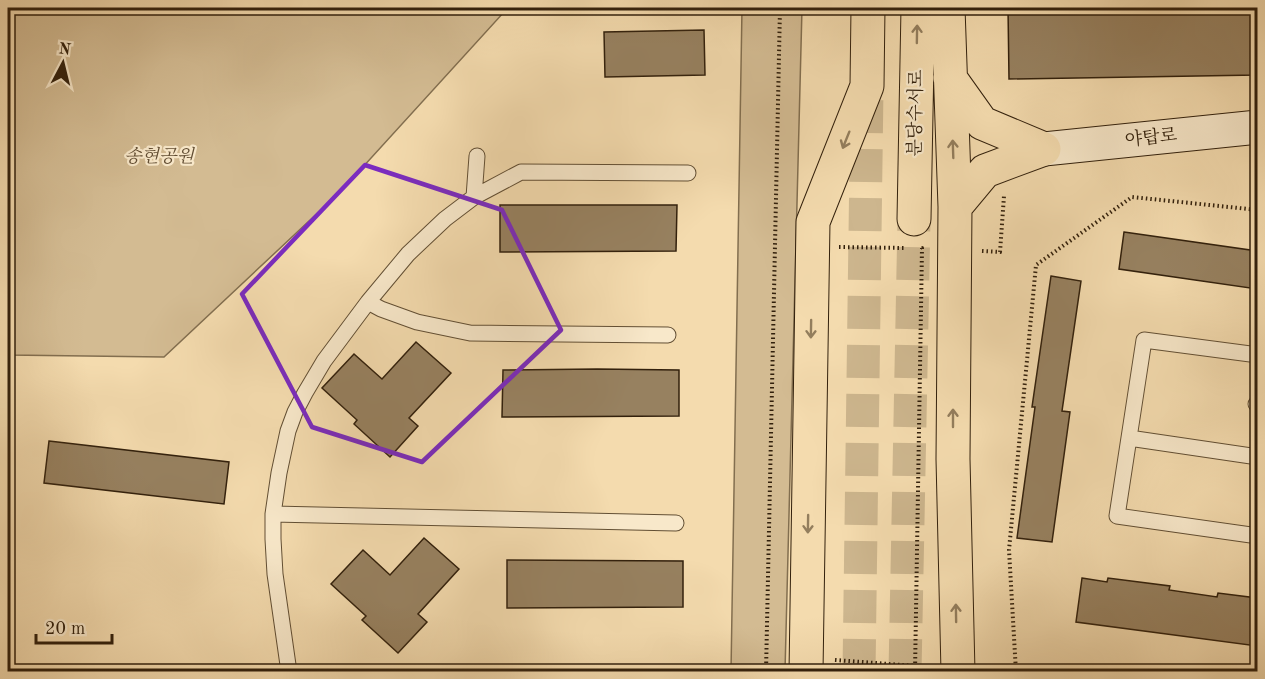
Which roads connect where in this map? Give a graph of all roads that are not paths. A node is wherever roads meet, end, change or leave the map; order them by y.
1 (868, 8) edge
2 (918, 8) edge
3 (948, 8) edge
4 (950, 78) junction
5 (1257, 128) edge
6 (1044, 149) junction
7 (477, 156) dead end
8 (688, 173) dead end
9 (474, 197) junction
10 (955, 207) junction
11 (914, 219) tunnel mouth
12 (368, 302) junction
13 (668, 335) dead end
14 (1257, 355) edge
15 (1129, 438) junction
16 (1257, 457) edge
17 (273, 514) junction
18 (676, 523) dead end
19 (1257, 536) edge
20 (817, 666) edge
21 (948, 670) edge
22 (289, 672) edge

1 -> 20 highway
11 -> 2 highway, 분당수서로
3 - 4 highway
4 - 6 highway
10 -> 4 highway
5 - 6 street, 야탑로
6 - 10 highway
7 - 9 lane
8 - 9 lane
9 - 12 lane
21 -> 10 highway
12 - 13 lane
12 - 17 lane
14 - 15 lane
15 - 16 lane
15 - 19 lane
17 - 18 lane
17 - 22 lane

